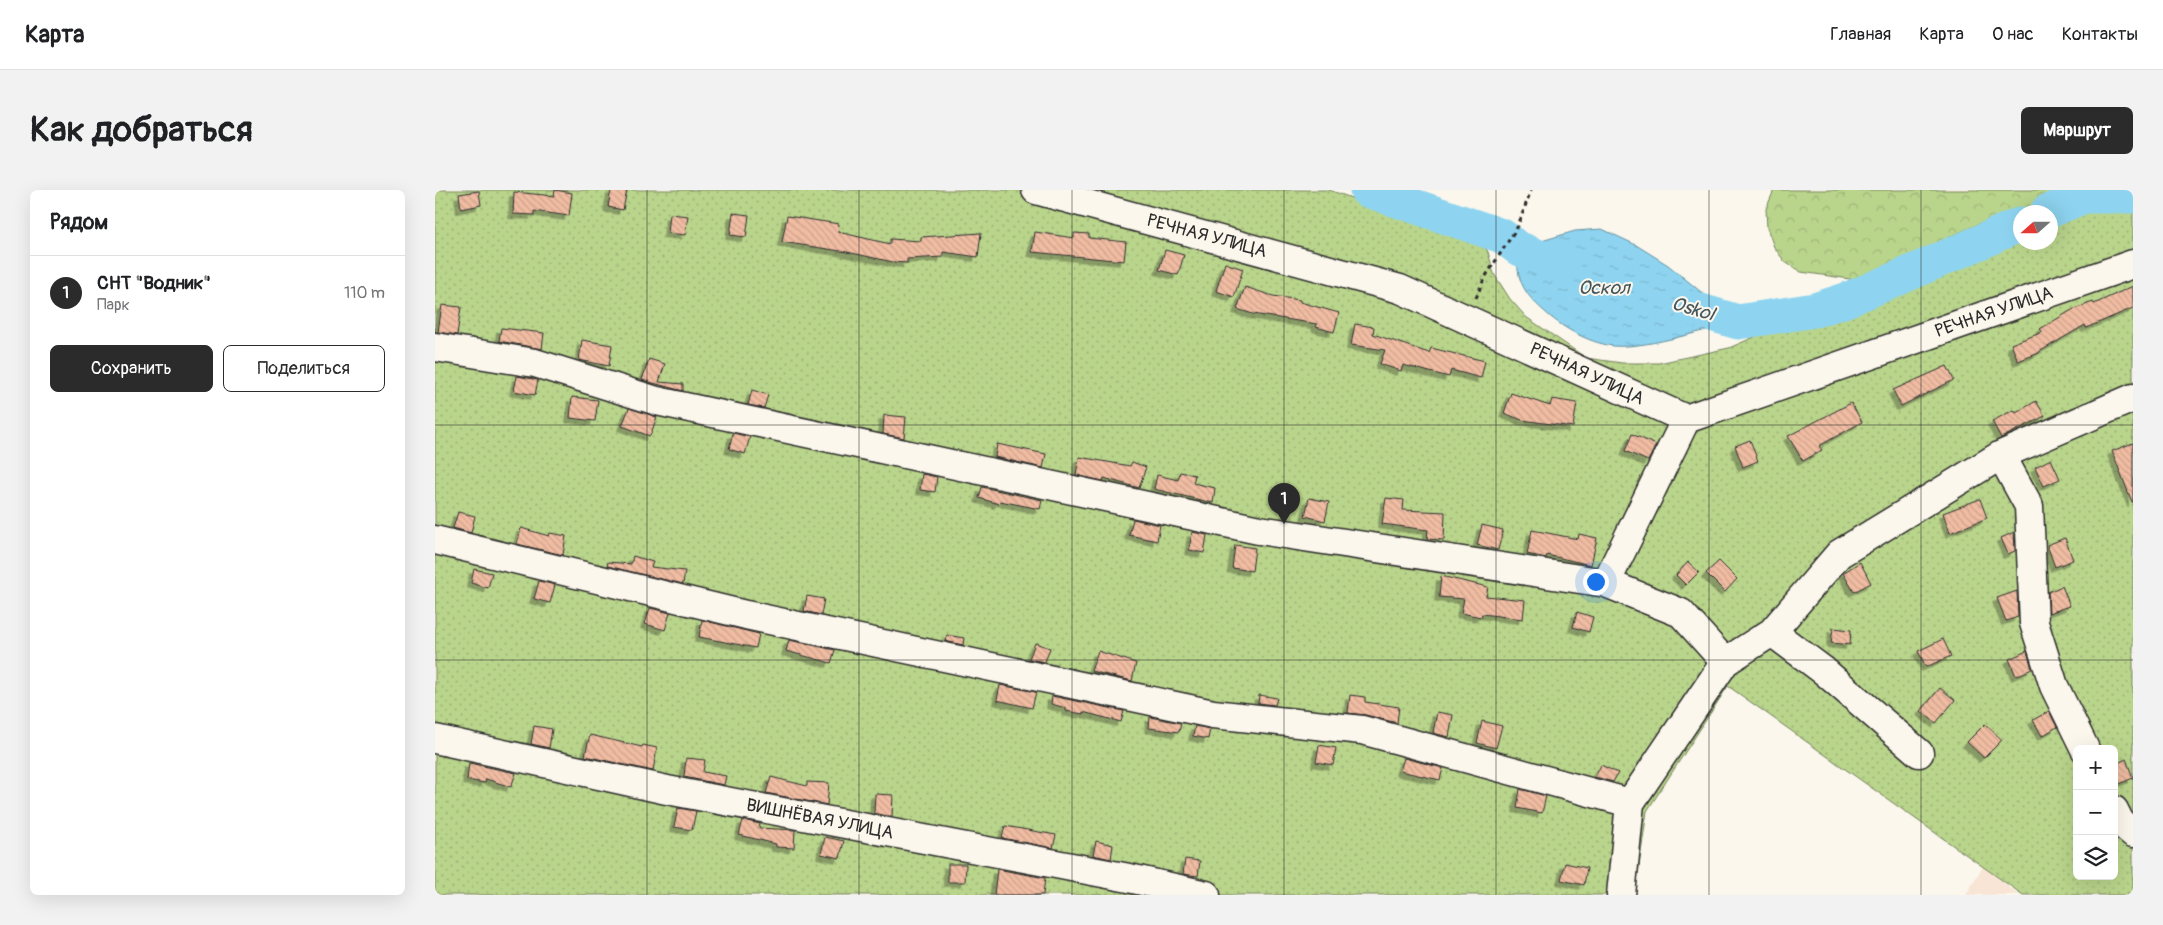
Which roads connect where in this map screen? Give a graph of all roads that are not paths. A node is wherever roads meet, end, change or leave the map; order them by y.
1 (1036, 190) edge
2 (2133, 264) edge
3 (435, 347) edge
4 (2133, 398) edge
5 (1685, 419) junction
6 (2001, 455) junction
7 (435, 540) edge
8 (1606, 583) junction
9 (1772, 632) junction
10 (1725, 662) junction
11 (435, 739) edge
12 (2083, 745) edge
13 (1919, 754) dead end
14 (1630, 803) junction
15 (2118, 818) edge
16 (2133, 833) edge
17 (1207, 895) edge
18 (1621, 895) edge

1 - 5 lane, РЕЧНАЯ УЛИЦА
2 - 5 lane, РЕЧНАЯ УЛИЦА
3 - 8 lane
4 - 6 lane
5 - 8 lane
6 - 9 lane
6 - 12 lane
7 - 14 lane
8 - 10 lane
9 - 10 lane
9 - 13 lane
10 - 14 lane
11 - 17 lane, ВИШНЁВАЯ УЛИЦА
14 - 18 lane
15 - 16 lane

